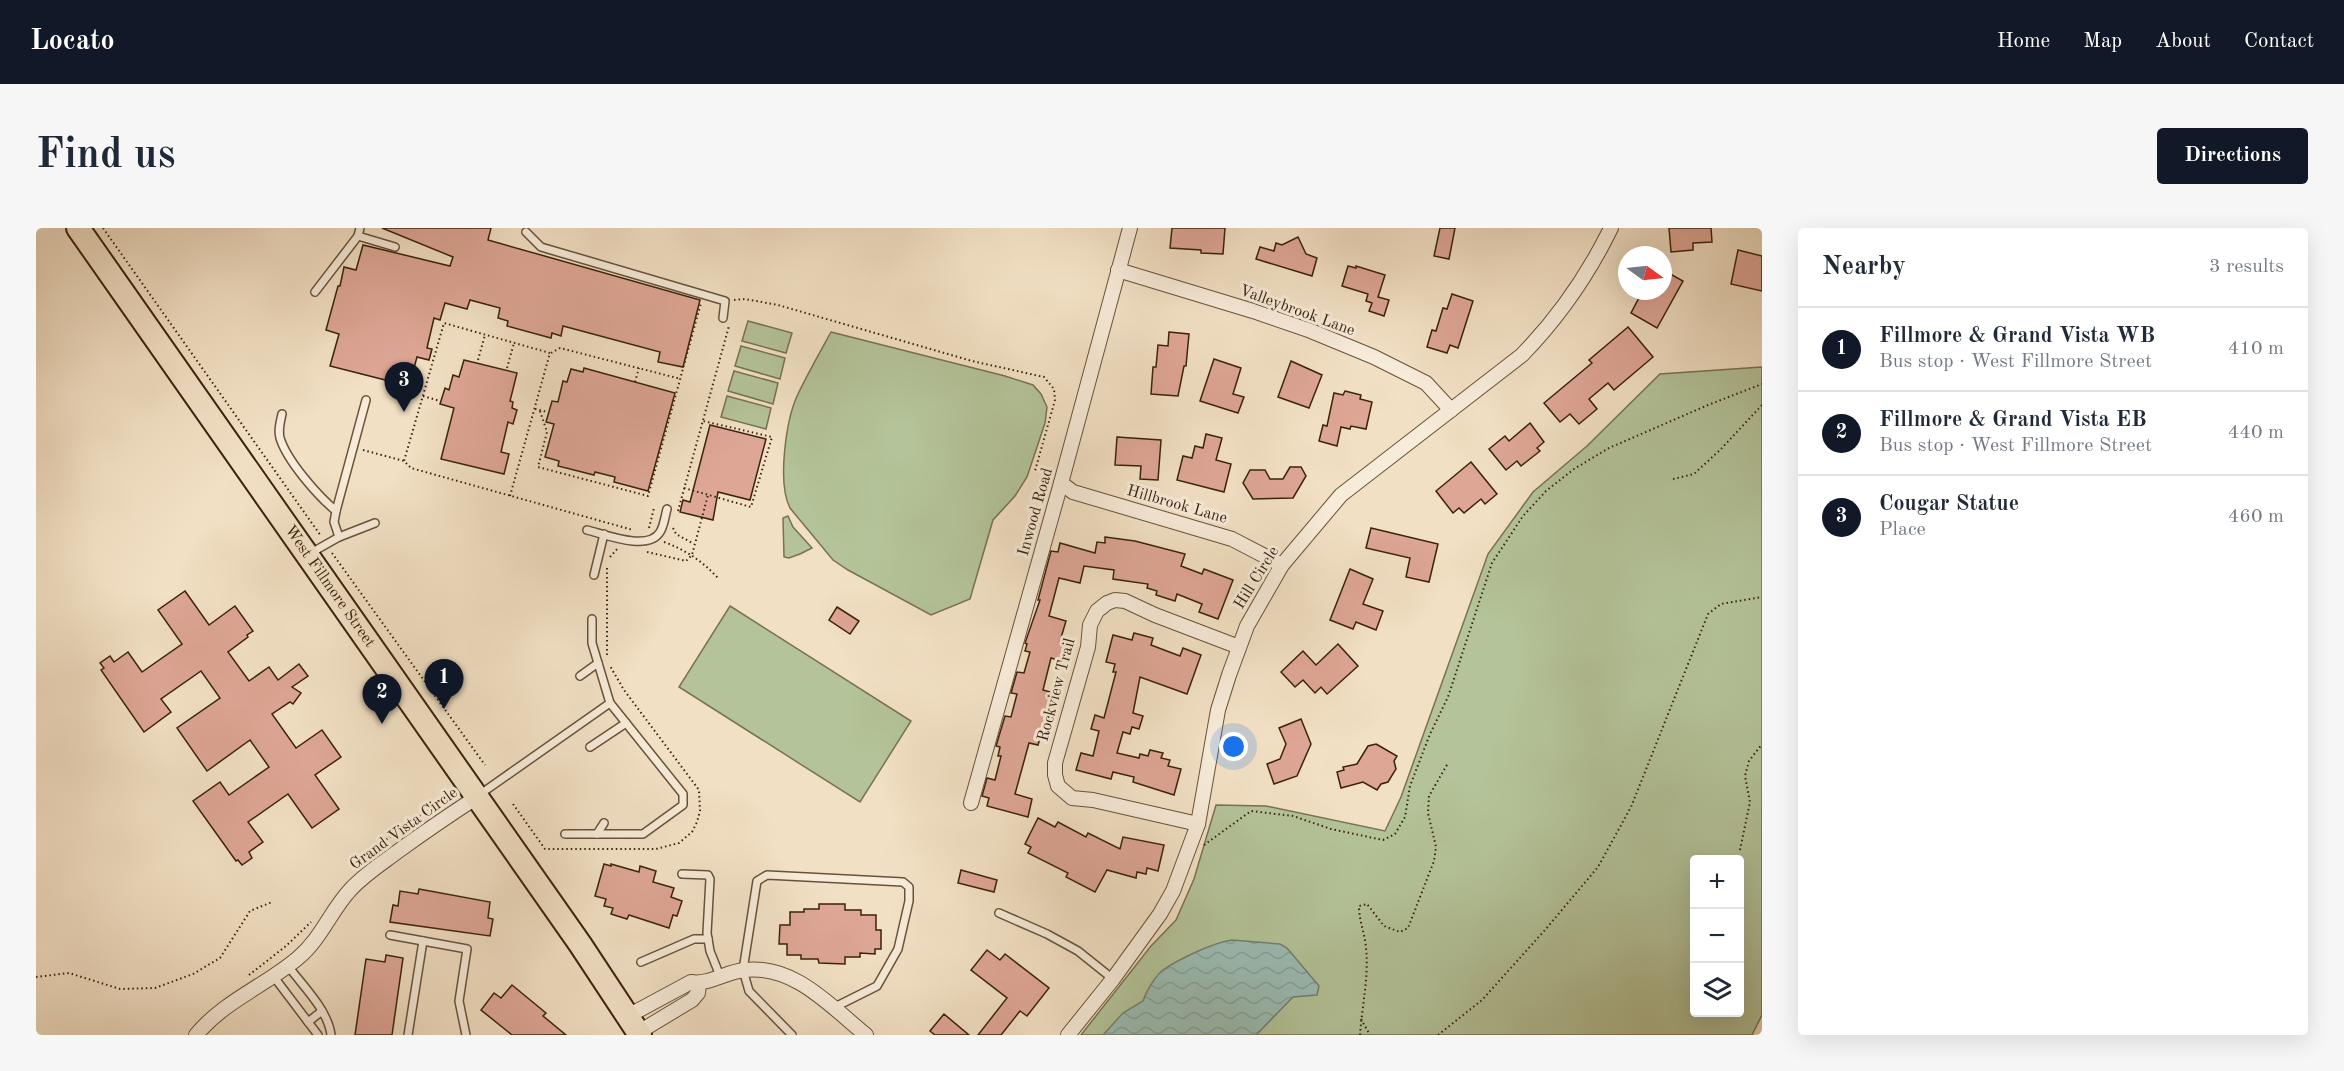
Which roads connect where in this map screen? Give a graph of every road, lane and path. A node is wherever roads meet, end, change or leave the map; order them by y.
1 (78, 228) edge
2 (103, 228) edge
3 (360, 228) edge
4 (1130, 228) edge
5 (1606, 230) edge
6 (526, 232) dead end
7 (358, 236) junction
8 (395, 247) dead end
9 (1118, 270) junction
10 (315, 292) dead end
11 (701, 294) junction
12 (725, 301) junction
13 (726, 320) joint
14 (485, 335) junction
15 (514, 343) junction
16 (550, 353) junction
17 (478, 360) dead end
18 (507, 368) dead end
19 (639, 368) junction
20 (681, 379) junction
21 (635, 382) dead end
22 (1762, 384) edge
23 (423, 396) junction
24 (366, 400) dead end
25 (440, 401) dead end
26 (1762, 405) edge
27 (535, 409) junction
28 (1451, 410) junction
29 (540, 411) junction
30 (548, 412) dead end
31 (282, 414) dead end
32 (704, 421) junction
33 (363, 450) dead end
34 (404, 461) junction
35 (1035, 471) dead end
36 (1673, 479) dead end
37 (1061, 483) junction
38 (684, 488) junction
39 (708, 495) junction
40 (510, 496) junction
41 (654, 508) dead end
42 (667, 509) dead end
43 (336, 511) junction
44 (375, 523) dead end
45 (587, 530) dead end
46 (604, 534) junction
47 (339, 537) junction
48 (653, 539) junction
49 (326, 544) junction
50 (694, 544) junction
51 (624, 547) dead end
52 (644, 551) dead end
53 (307, 555) junction
54 (692, 555) junction
55 (1282, 565) junction
56 (594, 575) dead end
57 (718, 578) dead end
58 (1762, 597) edge
59 (592, 619) dead end
60 (1239, 647) junction
61 (598, 663) junction
62 (580, 676) dead end
63 (610, 703) junction
64 (626, 723) junction
65 (1762, 744) edge
66 (590, 747) dead end
67 (1448, 764) dead end
68 (484, 765) dead end
69 (477, 796) junction
70 (971, 803) dead end
71 (436, 804) dead end
72 (513, 804) dead end
73 (604, 823) dead end
74 (1198, 824) junction
75 (565, 834) dead end
76 (597, 834) junction
77 (1740, 850) dead end
78 (1189, 854) junction
79 (362, 862) dead end
80 (681, 874) dead end
81 (272, 902) dead end
82 (999, 913) dead end
83 (311, 922) dead end
84 (390, 935) dead end
85 (708, 939) junction
86 (423, 941) junction
87 (641, 962) dead end
88 (288, 966) junction
89 (743, 970) junction
90 (720, 976) junction
91 (274, 977) junction
92 (36, 978) edge
93 (244, 978) dead end
94 (1113, 979) junction
95 (833, 1008) junction
96 (322, 1011) junction
97 (1361, 1019) junction
98 (308, 1022) junction
99 (636, 1028) edge
100 (196, 1035) edge
101 (318, 1035) edge
102 (331, 1035) edge
103 (408, 1035) edge
104 (466, 1035) edge
105 (792, 1035) edge
106 (866, 1035) edge
107 (1068, 1035) edge
108 (1360, 1035) edge
109 (1370, 1035) edge
110 (1437, 1035) edge

1 - 53 main road, West Fillmore Street
2 - 49 path
3 - 7 lane
4 - 9 street, Inwood Road
5 - 28 street, Hill Circle
6 - 11 lane
7 - 8 lane
7 - 10 lane
9 - 28 street, Valleybrook Lane
9 - 37 street, Inwood Road
11 - 12 lane
11 - 20 path
12 - 13 lane
12 - 35 path
13 - 32 path
14 - 15 path
14 - 17 path
14 - 23 path
15 - 16 path
15 - 18 path
16 - 19 path
16 - 27 path
19 - 20 path
19 - 21 path
20 - 29 path
22 - 78 path
23 - 25 path
23 - 34 path
24 - 43 lane
26 - 36 path
27 - 29 path
27 - 40 path
28 - 55 street, Hill Circle
29 - 30 path
31 - 43 lane
32 - 38 path
32 - 39 path
33 - 34 path
34 - 40 path
37 - 55 street, Hillbrook Lane
37 - 70 street, Inwood Road
38 - 39 path
38 - 50 path
39 - 50 path
40 - 41 path
42 - 48 lane
43 - 47 lane
44 - 47 lane
45 - 46 lane
46 - 48 lane
46 - 56 lane
47 - 49 lane
48 - 54 path
49 - 53 lane
49 - 68 path
50 - 54 path
51 - 72 path
52 - 54 path
53 - 69 main road, West Fillmore Street
54 - 57 path
55 - 60 street, Hill Circle
58 - 110 path
59 - 61 lane
60 - 74 street, Hill Circle
60 - 74 street, Rockview Trail
61 - 62 lane
61 - 63 lane
63 - 64 lane
63 - 69 lane
64 - 66 lane
64 - 76 lane
65 - 77 path
67 - 97 path
69 - 88 street, Grand Vista Circle
69 - 99 main road, West Fillmore Street
71 - 79 path
73 - 76 lane
74 - 78 street, Hill Circle
75 - 76 lane
78 - 94 street, Hill Circle
80 - 85 lane
81 - 92 path
82 - 94 lane
83 - 93 path
84 - 86 lane
85 - 87 lane
85 - 90 lane
86 - 103 lane
86 - 104 lane
88 - 91 street, Grand Vista Circle
88 - 96 lane
89 - 90 street
89 - 95 street
89 - 95 lane
89 - 105 lane
90 - 99 street
91 - 98 lane
91 - 100 street, Grand Vista Circle
94 - 107 street, Hill Circle
95 - 106 street
96 - 98 lane
96 - 102 lane
97 - 108 path
97 - 109 path
98 - 101 lane

